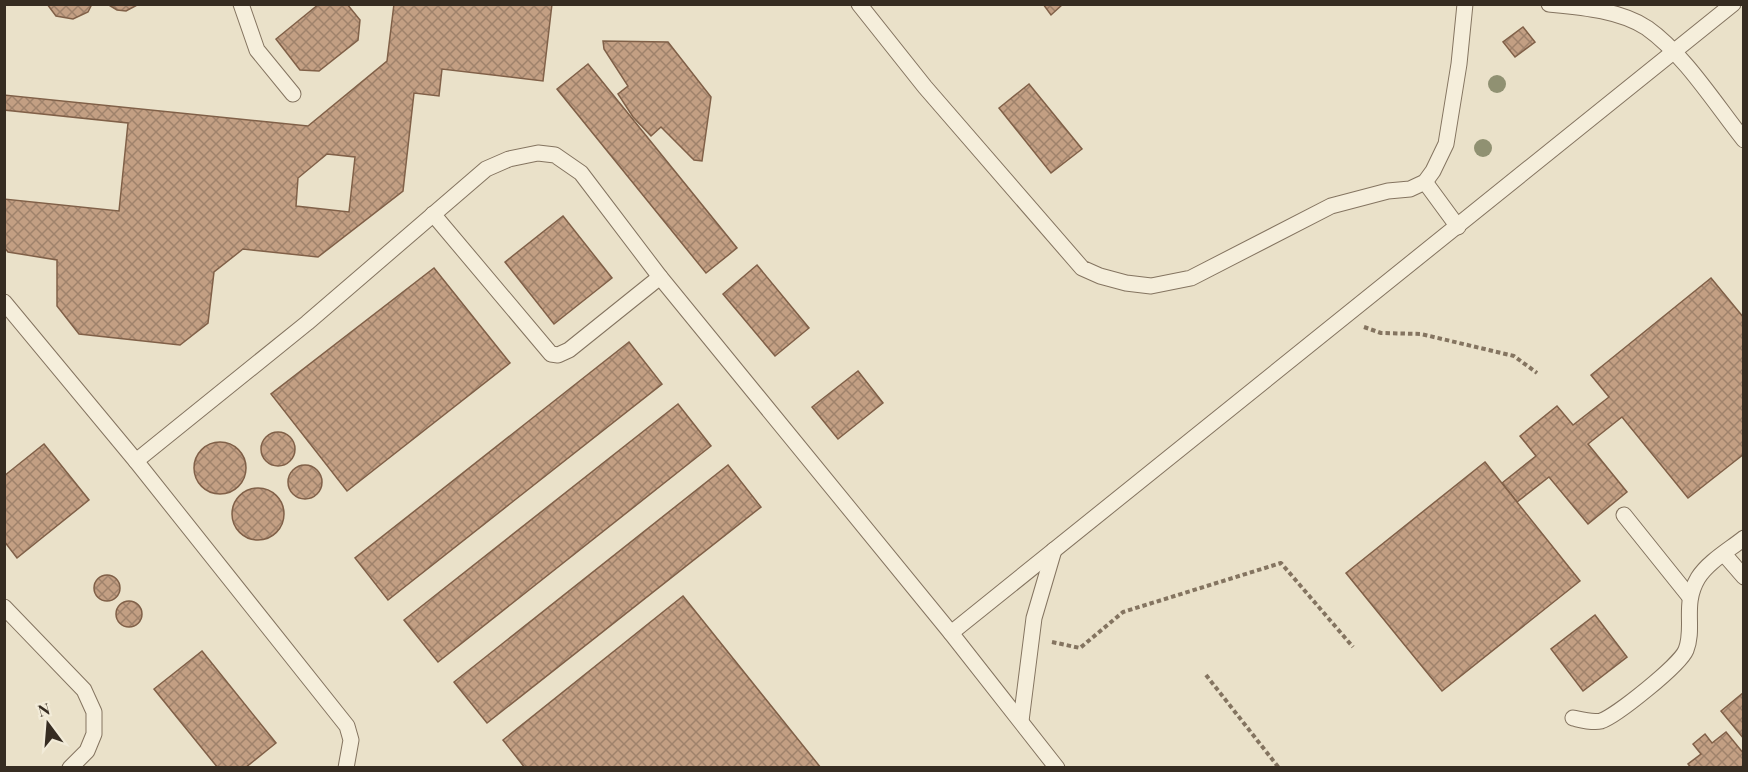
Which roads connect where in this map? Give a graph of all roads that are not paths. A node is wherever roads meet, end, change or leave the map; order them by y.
1 (241, 4) edge
2 (859, 4) edge
3 (1465, 4) edge
4 (1549, 4) edge
5 (1725, 7) edge
6 (1674, 51) junction
7 (293, 94) dead end
8 (1743, 140) edge
9 (1425, 182) junction
10 (433, 214) junction
11 (1458, 227) junction
12 (660, 277) junction
13 (4, 302) edge
14 (136, 461) junction
15 (1624, 515) dead end
16 (1743, 538) edge
17 (1053, 550) junction
18 (1724, 554) junction
19 (1743, 577) edge
20 (1689, 596) junction
21 (4, 607) edge
22 (951, 633) junction
23 (1573, 718) dead end
24 (1021, 722) junction
25 (70, 768) edge
26 (346, 768) edge
27 (1057, 768) edge

1 - 7 lane
2 - 9 lane
3 - 9 lane
4 - 6 lane
5 - 6 lane
6 - 8 lane
6 - 11 lane
9 - 11 lane
10 - 12 lane
10 - 12 lane
10 - 14 lane
11 - 17 lane
12 - 22 lane
13 - 14 lane
14 - 26 lane
15 - 20 lane
16 - 18 lane
17 - 22 lane
17 - 24 lane
18 - 19 lane
18 - 20 lane
20 - 23 lane
21 - 25 lane
22 - 24 lane
24 - 27 lane

